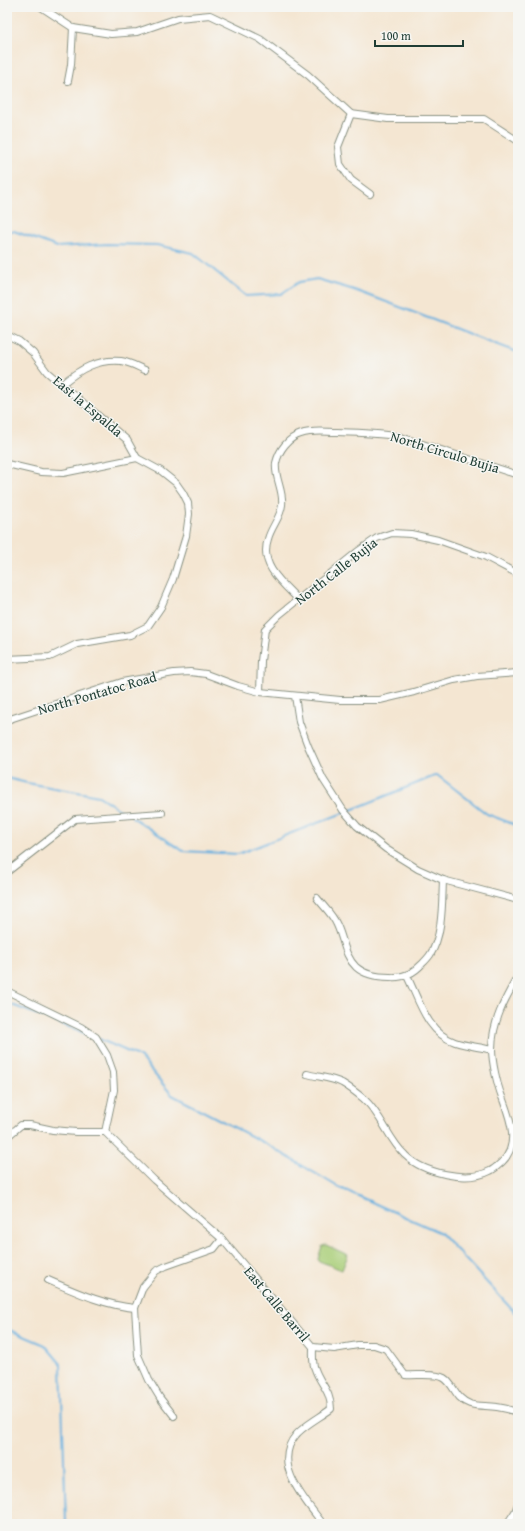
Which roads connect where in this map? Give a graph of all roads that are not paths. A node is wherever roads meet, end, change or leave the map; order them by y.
1 (41, 7) edge
2 (212, 7) edge
3 (210, 15) junction
4 (73, 28) junction
5 (68, 81) dead end
6 (351, 114) junction
7 (518, 141) edge
8 (370, 194) dead end
9 (7, 335) edge
10 (145, 370) dead end
11 (62, 384) junction
12 (137, 458) junction
13 (7, 464) edge
14 (518, 475) edge
15 (518, 574) edge
16 (298, 600) junction
17 (7, 659) edge
18 (518, 673) edge
19 (260, 692) junction
20 (295, 696) junction
21 (7, 720) edge
22 (162, 813) dead end
23 (7, 872) edge
24 (443, 880) junction
25 (317, 898) dead end
26 (518, 900) edge
27 (407, 976) junction
28 (518, 976) edge
29 (7, 991) edge
30 (492, 1050) junction
31 (307, 1074) dead end
32 (104, 1132) junction
33 (7, 1137) edge
34 (222, 1239) junction
35 (48, 1280) dead end
36 (135, 1308) junction
37 (313, 1347) junction
38 (518, 1413) edge
39 (174, 1416) dead end
40 (518, 1504) edge
41 (323, 1524) edge
42 (507, 1524) edge

1 - 4 street
2 - 3 street
3 - 4 street
3 - 6 street
4 - 5 street
6 - 7 street
6 - 8 street
9 - 11 street, East la Espalda
10 - 11 street
11 - 12 street, East la Espalda
12 - 13 street
12 - 17 street
14 - 16 street, North Circulo Bujia
15 - 16 street, North Calle Bujia
16 - 19 street, North Calle Bujia
18 - 20 street, North Pontatoc Road
19 - 20 street, North Pontatoc Road
19 - 21 street, North Pontatoc Road
20 - 24 street
22 - 23 street
24 - 26 street
24 - 27 street
25 - 27 street
27 - 30 street
28 - 30 street
29 - 32 street
30 - 31 street
32 - 33 street
32 - 34 street, East Calle Barril
34 - 36 street
34 - 37 street, East Calle Barril
35 - 36 street
36 - 39 street
37 - 38 street
37 - 41 street, East Calle Barril
40 - 42 street

